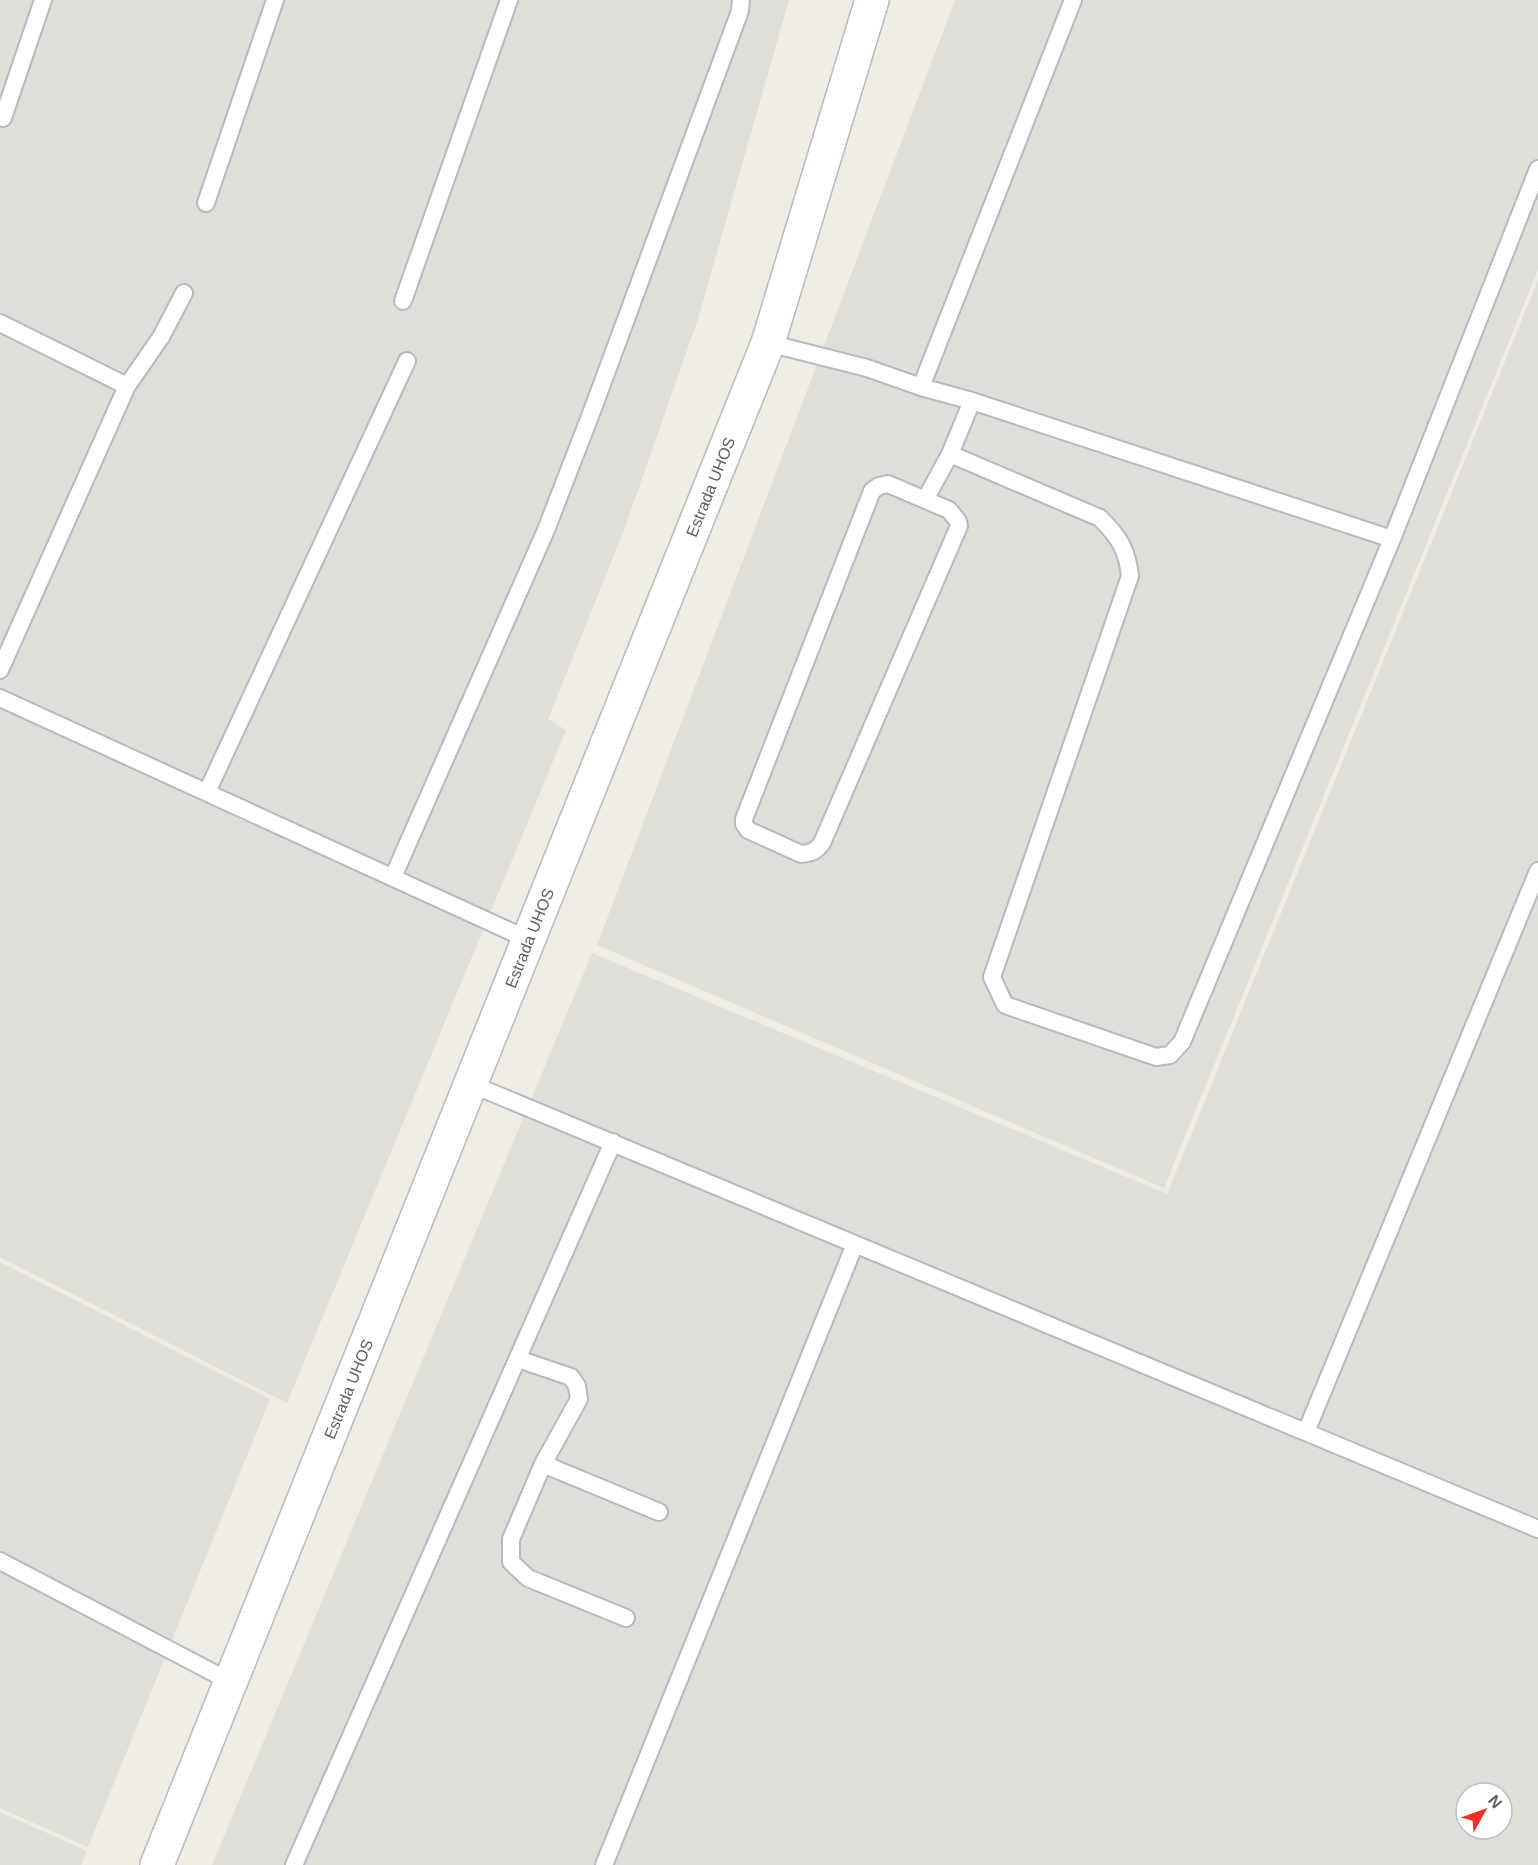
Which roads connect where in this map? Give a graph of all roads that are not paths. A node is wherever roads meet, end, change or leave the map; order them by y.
1 (42, 0) edge
2 (275, 0) edge
3 (509, 0) edge
4 (741, 0) edge
5 (872, 0) edge
6 (1073, 0) edge
7 (3, 118) dead end
8 (1538, 169) edge
9 (206, 203) dead end
10 (184, 293) dead end
11 (403, 301) dead end
12 (0, 323) edge
13 (768, 343) junction
14 (407, 361) dead end
15 (127, 386) junction
16 (921, 387) junction
17 (972, 401) junction
18 (950, 454) junction
19 (925, 500) junction
20 (1392, 539) junction
21 (0, 670) edge
22 (0, 698) edge
23 (207, 792) junction
24 (1538, 871) edge
25 (393, 877) junction
26 (529, 940) junction
27 (471, 1083) junction
28 (613, 1142) junction
29 (855, 1244) junction
30 (518, 1359) junction
31 (1306, 1432) junction
32 (543, 1464) junction
33 (659, 1512) dead end
34 (1538, 1529) edge
35 (0, 1561) edge
36 (626, 1618) dead end
37 (231, 1682) junction
38 (157, 1865) edge
39 (294, 1865) edge
40 (604, 1865) edge

1 - 7 lane
2 - 9 lane
3 - 11 lane
4 - 25 lane
5 - 13 street, Estrada UHOS
6 - 16 lane
8 - 20 lane
10 - 15 lane
12 - 15 lane
13 - 16 lane
13 - 26 street, Estrada UHOS
14 - 23 lane
15 - 21 lane
16 - 17 lane
17 - 18 lane
17 - 20 lane
18 - 19 lane
18 - 20 lane
19 - 19 lane
22 - 23 lane
23 - 25 lane
24 - 31 lane
25 - 26 lane
26 - 27 street, Estrada UHOS
27 - 28 lane
27 - 37 street, Estrada UHOS
28 - 29 lane
28 - 30 lane
29 - 31 lane
29 - 40 lane
30 - 32 lane
30 - 39 lane
31 - 34 lane
32 - 33 lane
32 - 36 lane
35 - 37 lane
37 - 38 street, Estrada UHOS

